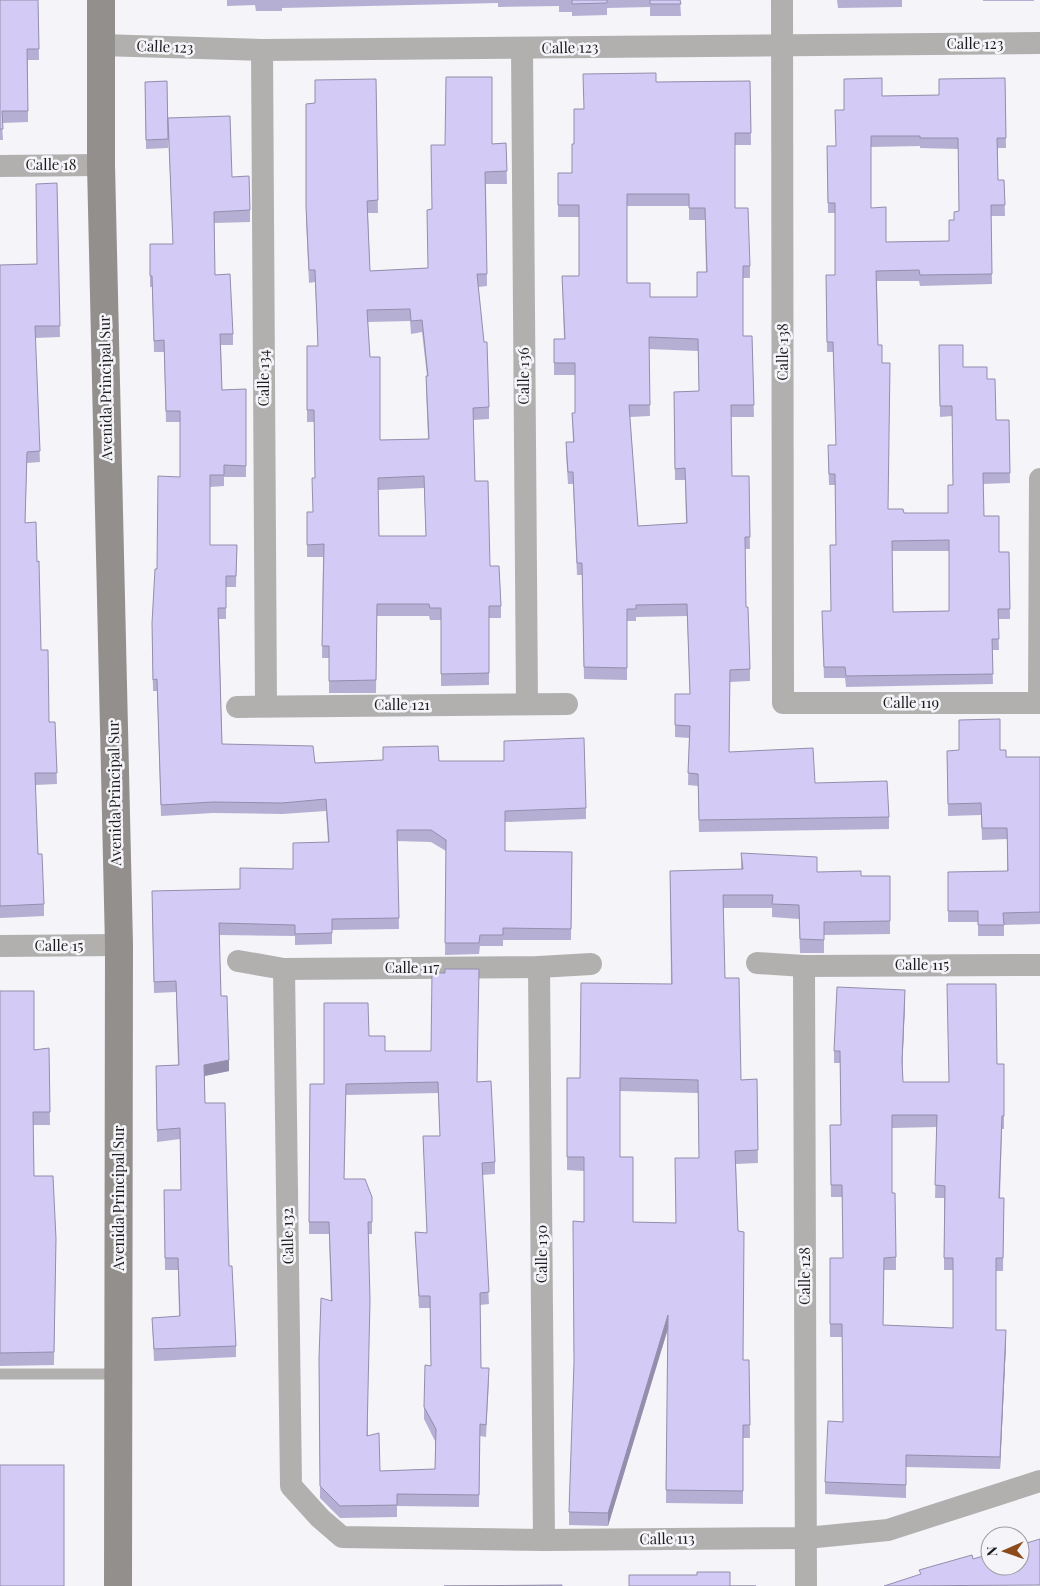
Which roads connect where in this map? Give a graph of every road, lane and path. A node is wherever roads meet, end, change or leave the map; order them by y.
1 (101, 0) edge
2 (782, 0) edge
3 (1040, 43) edge
4 (101, 45) junction
5 (782, 45) junction
6 (522, 49) junction
7 (262, 50) junction
8 (101, 165) junction
9 (0, 166) edge
10 (1040, 478) edge
11 (1039, 703) edge
12 (527, 704) junction
13 (567, 704) dead end
14 (783, 704) joint
15 (266, 705) junction
16 (237, 707) dead end
17 (119, 945) junction
18 (0, 946) edge
19 (238, 961) dead end
20 (757, 963) dead end
21 (591, 964) dead end
22 (1040, 965) edge
23 (804, 966) junction
24 (540, 967) junction
25 (284, 969) junction
26 (0, 1374) edge
27 (118, 1374) junction
28 (1040, 1481) edge
29 (302, 1498) joint
30 (806, 1538) junction
31 (544, 1540) junction
32 (118, 1586) edge
33 (806, 1586) edge

1 - 4 street, Avenida Principal Sur
2 - 5 street, Calle 138
3 - 5 street, Calle 123
4 - 7 street, Calle 123
4 - 8 street, Avenida Principal Sur
5 - 6 street, Calle 123
5 - 14 street, Calle 138
6 - 7 street, Calle 123
6 - 12 street, Calle 136
7 - 15 street, Calle 134
8 - 9 street, Calle 18
8 - 17 street, Avenida Principal Sur
10 - 11 street
11 - 14 street, Calle 119
12 - 13 street, Calle 121
12 - 15 street, Calle 121
15 - 16 street, Calle 121
17 - 18 street, Calle 15
17 - 27 street, Avenida Principal Sur
19 - 25 street, Calle 117
20 - 23 street, Calle 115
21 - 24 street, Calle 117
22 - 23 street, Calle 115
23 - 30 street, Calle 128
24 - 25 street, Calle 117
24 - 31 street, Calle 130
25 - 29 street, Calle 132
26 - 27 lane
27 - 32 street, Avenida Principal Sur
28 - 30 street, Calle 113
29 - 31 street, Calle 113
30 - 31 street, Calle 113
30 - 33 street, Calle 128

